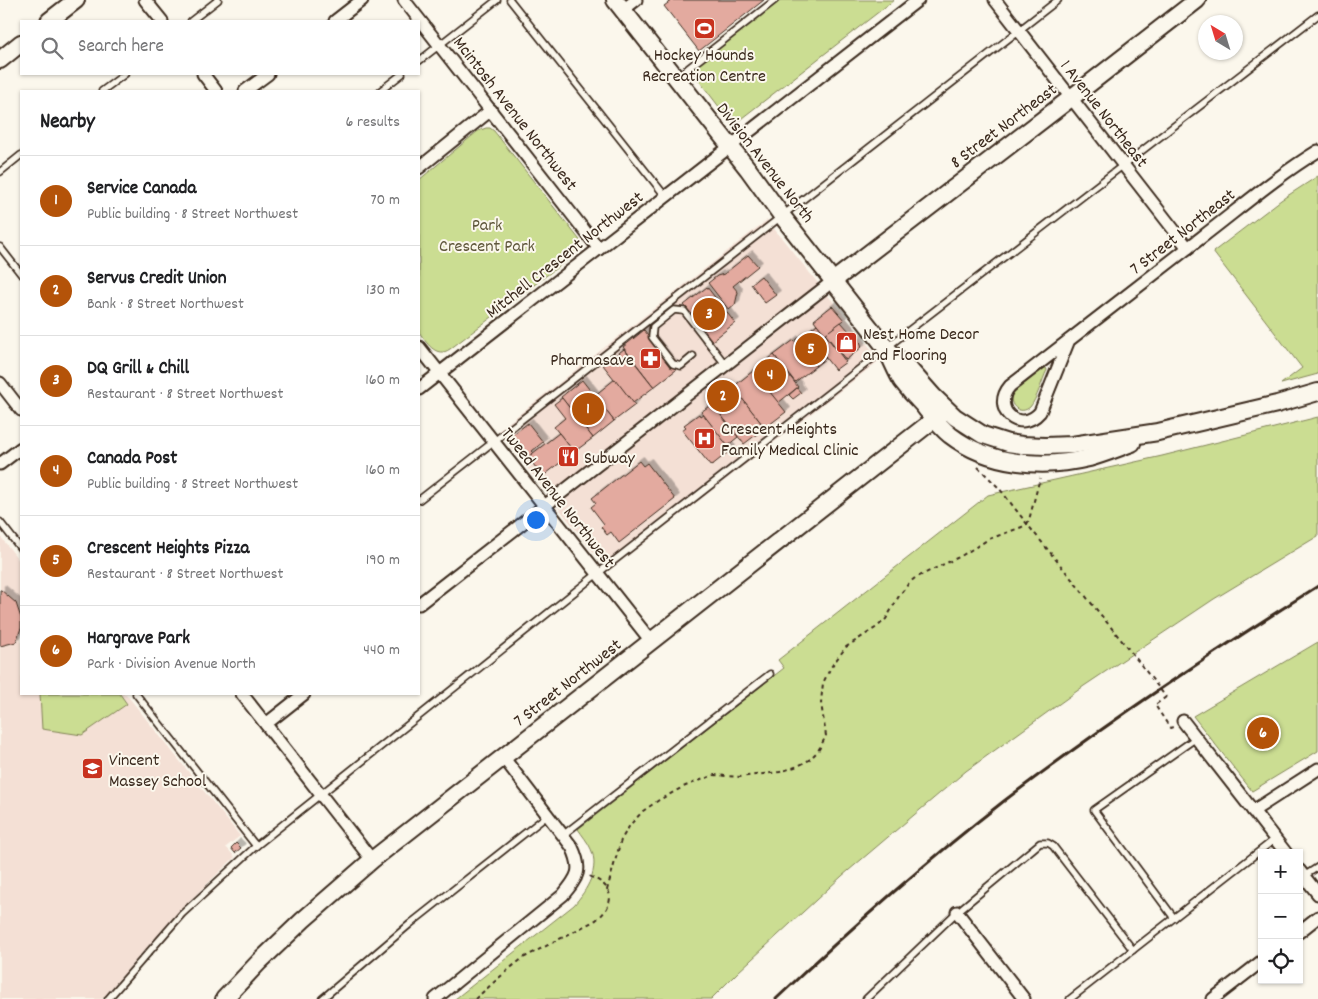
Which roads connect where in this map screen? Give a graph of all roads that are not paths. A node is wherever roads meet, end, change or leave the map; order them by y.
1 (76, 0) edge
2 (145, 0) edge
3 (218, 0) edge
4 (362, 0) edge
5 (404, 0) edge
6 (497, 0) edge
7 (510, 0) edge
8 (636, 0) edge
9 (775, 0) edge
10 (918, 0) edge
11 (994, 0) edge
12 (1058, 0) edge
13 (1197, 0) edge
14 (619, 5) edge
15 (1318, 15) edge
16 (50, 20) edge
17 (161, 20) edge
18 (192, 20) edge
19 (336, 20) edge
20 (1018, 31) junction
21 (20, 44) edge
22 (440, 45) junction
23 (0, 60) edge
24 (420, 60) edge
25 (124, 75) edge
26 (204, 75) edge
27 (267, 75) edge
28 (401, 75) edge
29 (675, 78) junction
30 (103, 90) edge
31 (215, 90) edge
32 (246, 90) edge
33 (381, 90) edge
34 (1071, 98) junction
35 (491, 110) junction
36 (730, 146) junction
37 (1318, 151) edge
38 (20, 156) edge
39 (1124, 166) junction
40 (420, 167) edge
41 (0, 172) edge
42 (666, 197) junction
43 (782, 216) junction
44 (0, 247) edge
45 (600, 248) junction
46 (1188, 248) junction
47 (20, 273) edge
48 (833, 281) junction
49 (1069, 340) junction
50 (420, 348) edge
51 (886, 348) junction
52 (694, 356) dead end
53 (726, 364) junction
54 (440, 373) junction
55 (0, 383) edge
56 (420, 389) edge
57 (1318, 392) edge
58 (20, 409) edge
59 (940, 414) junction
60 (1158, 432) junction
61 (493, 442) junction
62 (20, 449) edge
63 (0, 464) edge
64 (420, 499) edge
65 (544, 506) junction
66 (0, 522) edge
67 (20, 548) edge
68 (597, 574) junction
69 (420, 603) edge
70 (651, 642) junction
71 (770, 674) dead end
72 (137, 695) edge
73 (243, 695) edge
74 (303, 695) edge
75 (1184, 721) road end
76 (266, 724) junction
77 (1196, 738) junction
78 (503, 757) junction
79 (1318, 769) edge
80 (321, 795) junction
81 (1253, 811) junction
82 (548, 816) junction
83 (563, 835) junction
84 (1275, 839) junction
85 (256, 846) junction
86 (1283, 849) edge
87 (372, 860) junction
88 (1318, 867) edge
89 (1303, 873) edge
90 (1303, 874) edge
91 (1318, 894) edge
92 (957, 912) junction
93 (1318, 917) edge
94 (1174, 918) junction
95 (1303, 929) edge
96 (1133, 950) junction
97 (1258, 964) edge
98 (108, 999) edge
99 (224, 999) edge
100 (322, 999) edge
101 (434, 999) edge
102 (866, 999) edge
103 (1024, 999) edge
104 (1070, 999) edge
105 (1213, 999) edge

1 - 16 street
2 - 17 street
3 - 18 lane
4 - 19 street
5 - 22 street, Mcintosh Avenue Northwest
6 - 22 lane
7 - 42 lane
8 - 14 street
9 - 29 lane
10 - 36 street, Mitchell Crescent Northwest
11 - 20 street, 1 Avenue Northeast
12 - 20 lane
13 - 34 street, 8 Street Northeast
14 - 29 street, Division Avenue North
15 - 39 lane
20 - 34 street, 1 Avenue Northeast
20 - 43 lane
21 - 23 street
22 - 24 lane
22 - 35 street, Mcintosh Avenue Northwest
25 - 30 lane
26 - 31 street
27 - 32 street
28 - 33 lane
29 - 36 street, Division Avenue North
34 - 39 street, 1 Avenue Northeast
34 - 48 street, 8 Street Northeast
35 - 40 street
35 - 45 street, Mcintosh Avenue Northwest
36 - 42 street, Mitchell Crescent Northwest
36 - 43 street, Division Avenue North
37 - 46 street, 7 Street Northeast
38 - 41 lane
39 - 46 street, 1 Avenue Northeast
39 - 51 lane
42 - 45 street, Mitchell Crescent Northwest
43 - 48 street, Division Avenue North
43 - 61 lane
44 - 47 lane
45 - 54 street, Mitchell Crescent Northwest
46 - 49 street, 7 Street Northeast
48 - 51 street, Division Avenue North
48 - 53 street
49 - 49 street, 7 Street Northeast
50 - 54 street, Tweed Avenue Northwest
51 - 59 street, Division Avenue North
51 - 68 lane
52 - 53 lane
53 - 65 street
54 - 56 street, Mitchell Crescent Northwest
54 - 61 street, Tweed Avenue Northwest
55 - 58 street
57 - 60 street
59 - 60 street, Division Avenue North
59 - 60 street, Division Avenue North
59 - 70 street, 7 Street Northwest
61 - 64 lane
61 - 65 street, Tweed Avenue Northwest
62 - 63 street
65 - 68 street, Tweed Avenue Northwest
65 - 69 street
66 - 67 lane
68 - 70 street, Tweed Avenue Northwest
68 - 80 lane
70 - 78 street, 7 Street Northwest
71 - 83 lane
72 - 85 lane
73 - 76 street
74 - 76 street
75 - 77 street
76 - 80 street
77 - 81 street
77 - 94 lane
78 - 82 street
78 - 87 street, 7 Street Northwest
79 - 81 street
80 - 85 lane
80 - 87 street
81 - 84 street
82 - 83 street
82 - 100 lane
83 - 101 street
84 - 86 street
84 - 94 lane
85 - 98 lane
87 - 99 street, 7 Street Northwest
88 - 89 lane
90 - 91 street
92 - 96 lane
92 - 102 lane
92 - 103 street
93 - 95 street
94 - 96 lane
96 - 104 lane
97 - 105 street

